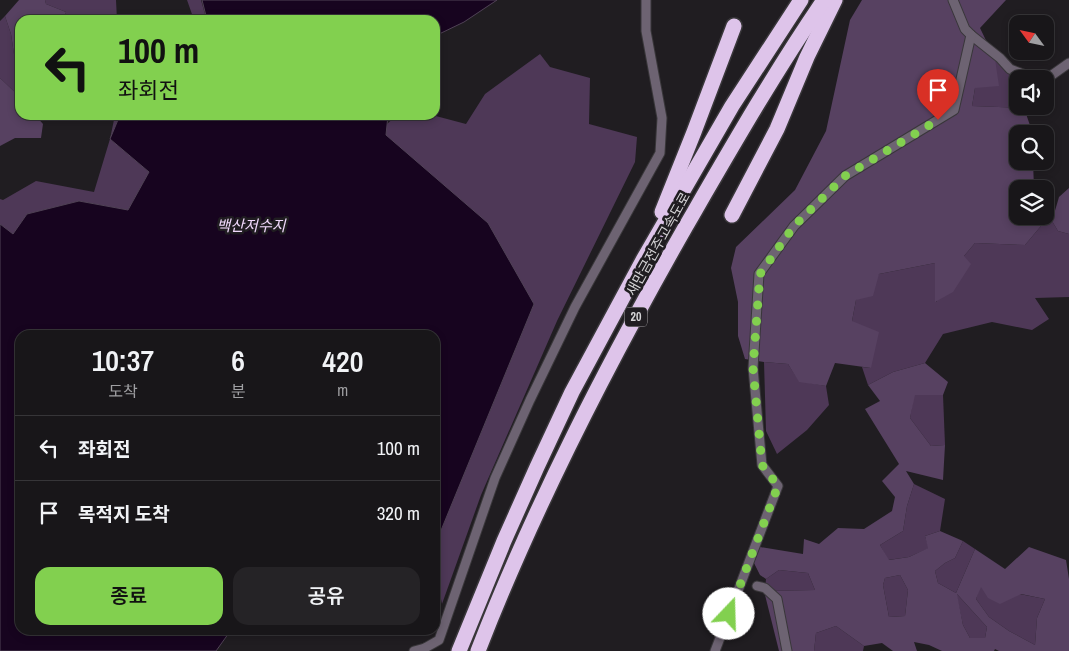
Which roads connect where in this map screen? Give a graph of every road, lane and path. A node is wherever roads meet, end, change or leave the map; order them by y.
1 (646, 0) edge
2 (801, 0) edge
3 (824, 0) edge
4 (835, 0) edge
5 (953, 0) edge
6 (734, 26) dead end
7 (971, 35) junction
8 (1069, 63) edge
9 (1013, 70) edge
10 (1054, 74) edge
11 (732, 215) dead end
12 (643, 260) junction
13 (757, 586) dead end
14 (440, 634) edge
15 (440, 635) edge
16 (424, 650) edge
17 (414, 651) edge
18 (459, 651) edge
19 (478, 651) edge
20 (715, 651) edge
21 (787, 651) edge

1 - 14 street
2 - 12 highway, 새만금전주고속도로 / 20
3 - 19 highway, 새만금전주고속도로 / 20
4 - 11 highway
5 - 7 street
6 - 12 highway
7 - 9 street
7 - 20 street
8 - 10 street
12 - 18 highway, 새만금전주고속도로 / 20
13 - 21 street
15 - 16 street
16 - 17 street

